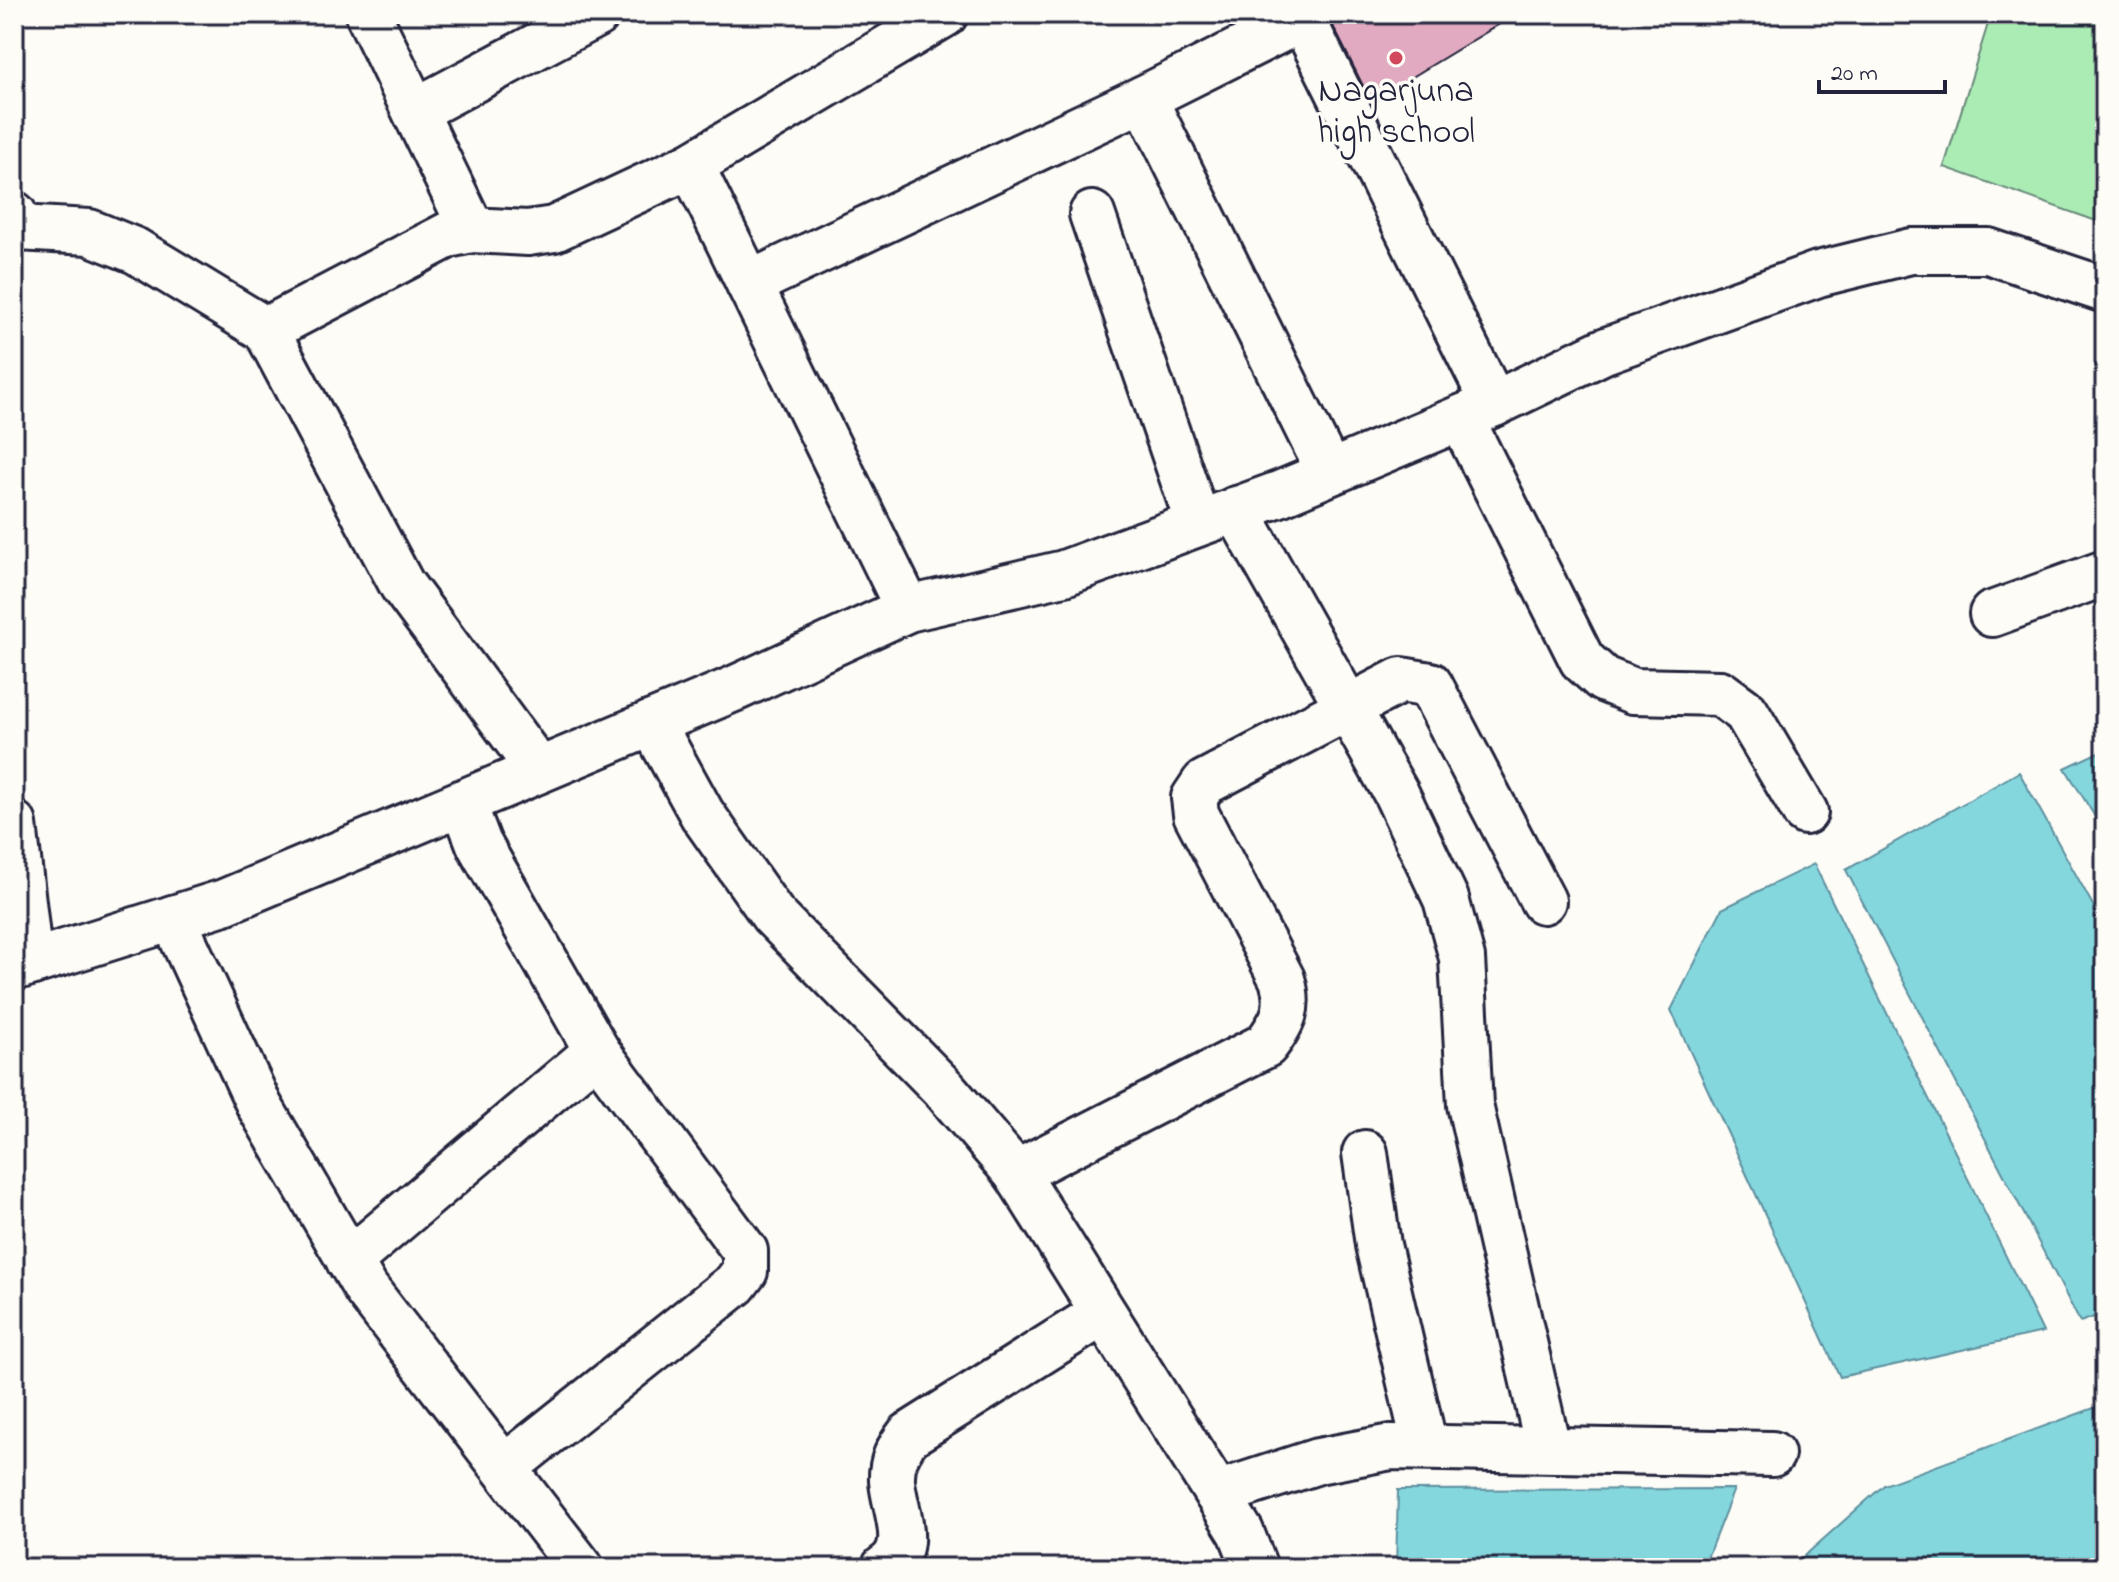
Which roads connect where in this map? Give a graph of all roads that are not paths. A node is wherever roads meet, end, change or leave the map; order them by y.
1 (368, 14) edge
2 (597, 14) edge
3 (945, 14) edge
4 (1301, 16) edge
5 (1144, 98) junction
6 (415, 111) junction
7 (691, 165) junction
8 (1092, 214) dead end
9 (16, 224) edge
10 (472, 230) junction
11 (749, 284) junction
12 (2105, 290) edge
13 (266, 330) junction
14 (1478, 411) junction
15 (1329, 472) junction
16 (1217, 516) junction
17 (2105, 573) edge
18 (908, 609) junction
19 (1992, 614) dead end
20 (1348, 707) junction
21 (652, 723) junction
22 (539, 770) junction
23 (463, 802) junction
24 (1805, 812) dead end
25 (14, 824) edge
26 (1543, 901) dead end
27 (173, 918) junction
28 (22, 965) edge
29 (597, 1051) junction
30 (1365, 1153) dead end
31 (1016, 1173) junction
32 (349, 1261) junction
33 (1101, 1314) junction
34 (1425, 1447) junction
35 (1548, 1448) junction
36 (1772, 1454) dead end
37 (505, 1467) junction
38 (1217, 1494) junction
39 (581, 1568) edge
40 (884, 1568) edge
41 (1255, 1568) edge

1 - 6 street
2 - 6 street
3 - 7 street
4 - 5 street
4 - 14 street
5 - 11 street
5 - 15 street
6 - 10 street
7 - 10 street
7 - 11 street
8 - 16 street
9 - 13 street
10 - 13 street
11 - 18 street
12 - 14 street
13 - 22 street
14 - 15 street
14 - 24 street
15 - 16 street
16 - 18 street
16 - 20 street
17 - 19 street
18 - 21 street
20 - 26 street
20 - 31 street
20 - 35 street
21 - 22 street
21 - 31 street
22 - 23 street
23 - 27 street
23 - 29 street
25 - 28 street
27 - 28 street
27 - 32 street
29 - 32 street
29 - 37 street
30 - 34 street
31 - 33 street
32 - 37 street
33 - 38 street
33 - 40 street
34 - 35 street
34 - 38 street
35 - 36 street
37 - 39 street
38 - 41 street

